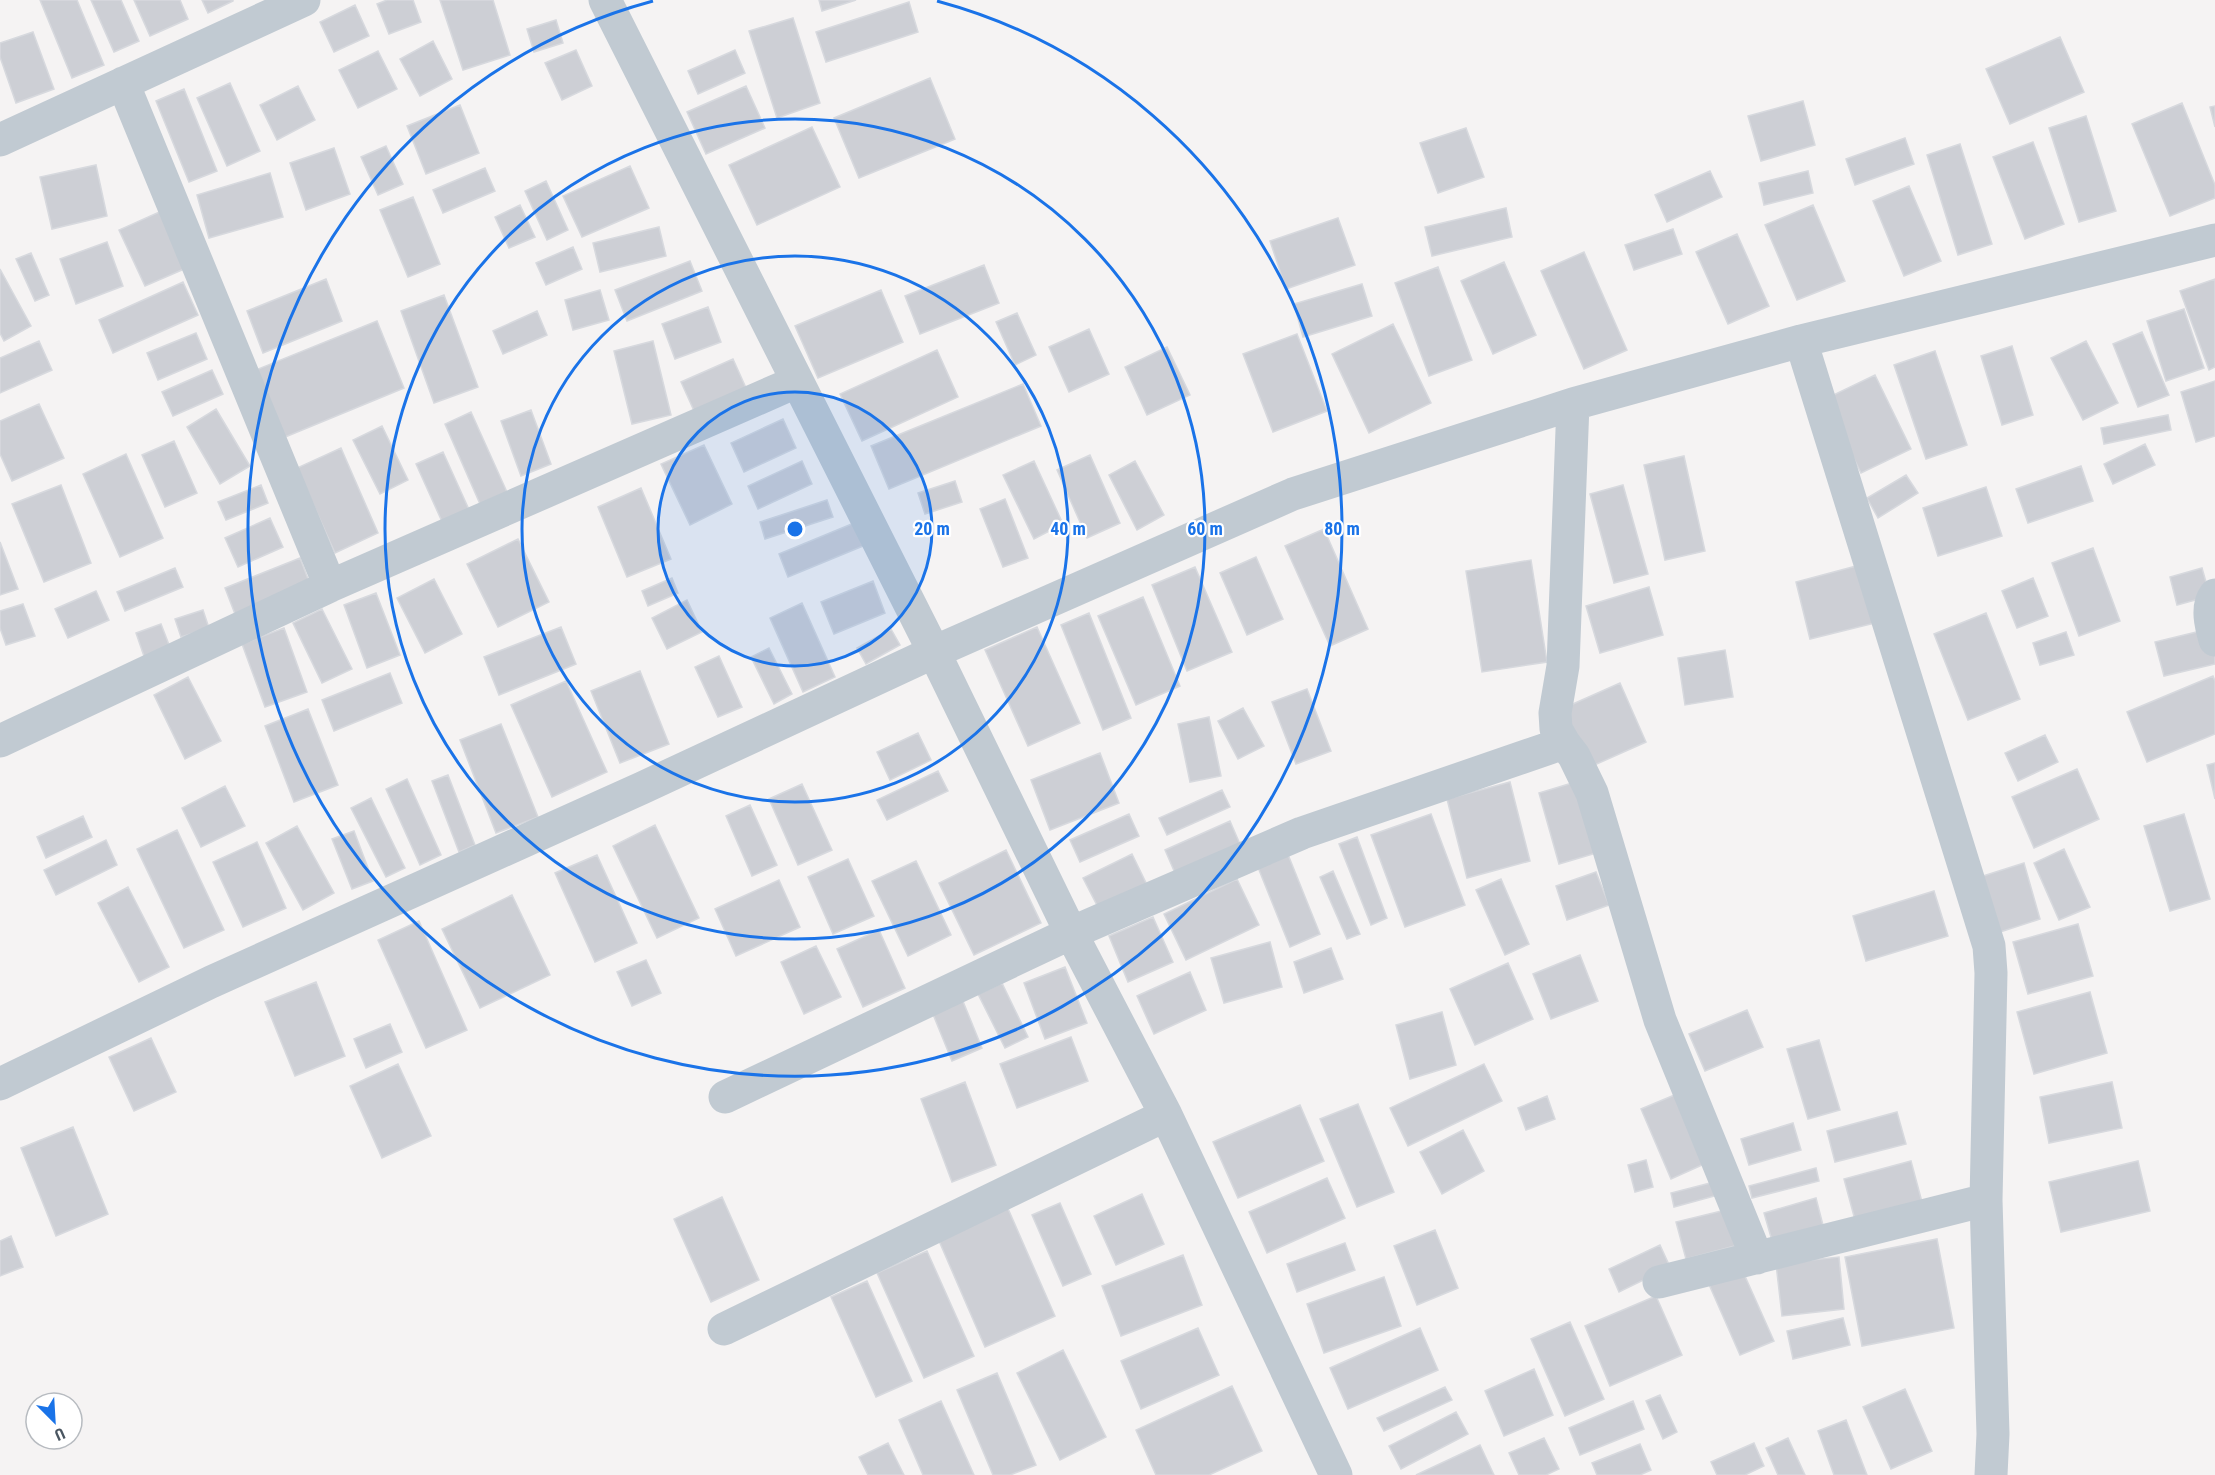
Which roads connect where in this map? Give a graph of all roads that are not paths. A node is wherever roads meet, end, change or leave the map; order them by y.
1 (304, 0) edge
2 (605, 0) edge
3 (123, 83) junction
4 (0, 140) edge
5 (2215, 240) edge
6 (1801, 341) junction
7 (796, 382) junction
8 (1573, 404) junction
9 (330, 586) junction
10 (2215, 595) edge
11 (2215, 640) edge
12 (934, 652) junction
13 (0, 741) edge
14 (1564, 743) junction
15 (1071, 933) junction
16 (0, 1084) edge
17 (725, 1097) dead end
18 (1166, 1115) junction
19 (1986, 1200) junction
20 (1757, 1258) junction
21 (1659, 1282) dead end
22 (724, 1329) dead end
23 (1336, 1475) edge
24 (1991, 1475) edge

1 - 3 street
2 - 7 street
3 - 4 street
3 - 9 street
5 - 6 street
6 - 8 street
6 - 19 street
7 - 9 street
7 - 12 street
8 - 12 street
8 - 14 street
9 - 13 street
10 - 11 street
12 - 15 street
12 - 16 street
14 - 15 street
14 - 20 street
15 - 17 street
15 - 18 street
18 - 22 street
18 - 23 street
19 - 20 street
19 - 24 street
20 - 21 street

